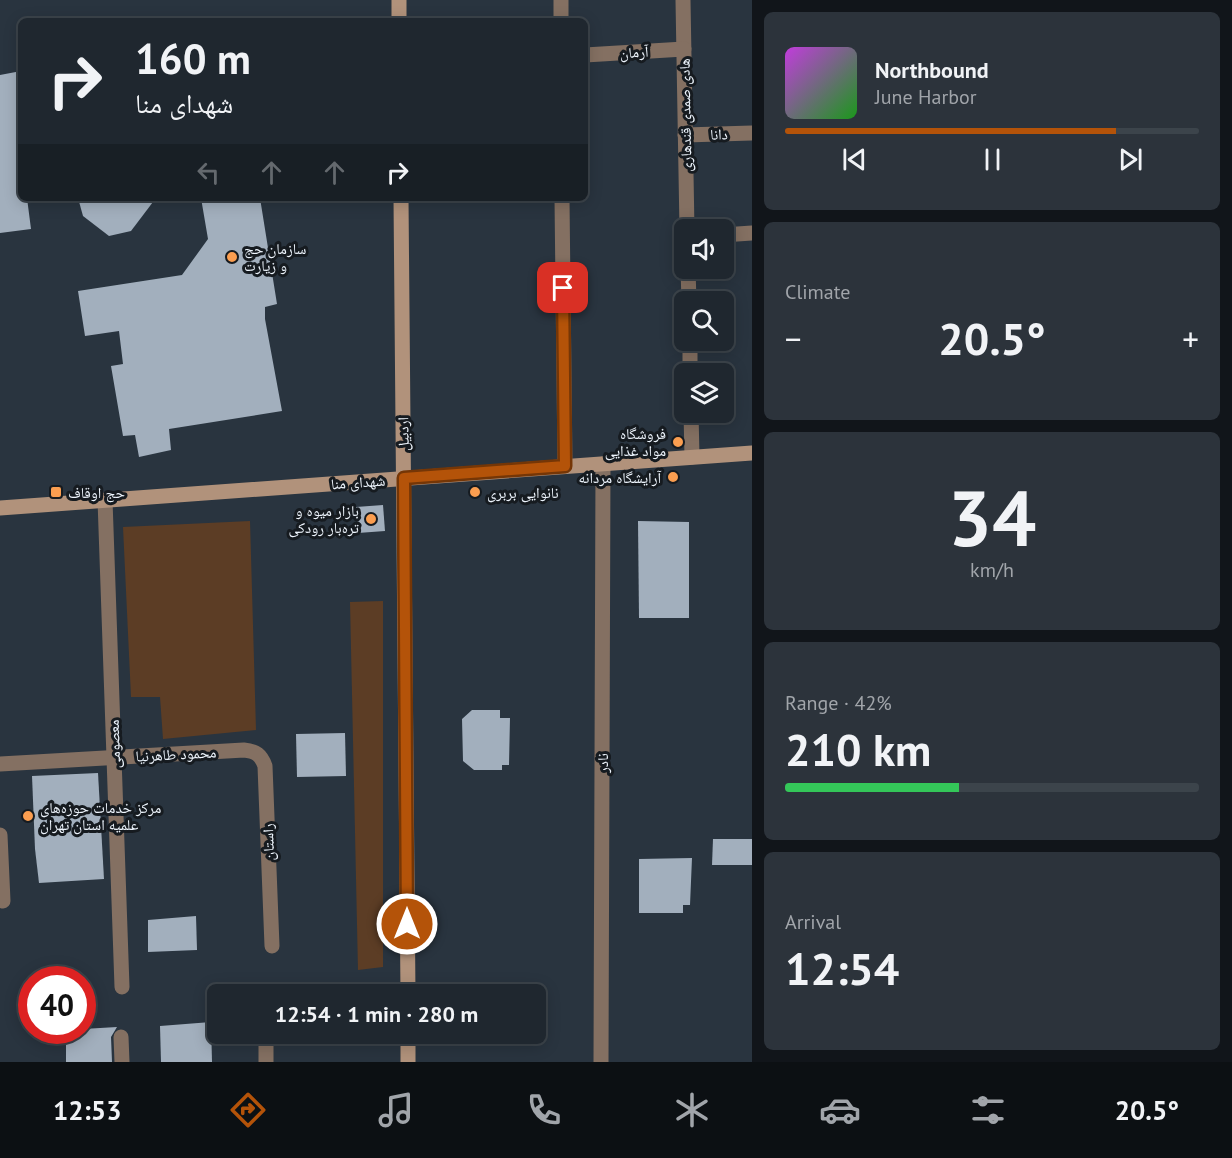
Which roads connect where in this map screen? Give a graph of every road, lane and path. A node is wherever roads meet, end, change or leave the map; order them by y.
1 (399, 0) edge
2 (561, 0) edge
3 (683, 0) edge
4 (399, 18) edge
5 (561, 18) edge
6 (684, 49) junction
7 (588, 55) edge
8 (752, 133) edge
9 (686, 135) junction
10 (401, 201) edge
11 (562, 201) edge
12 (687, 219) edge
13 (752, 232) edge
14 (734, 234) edge
15 (691, 423) edge
16 (752, 453) edge
17 (692, 457) junction
18 (603, 464) junction
19 (565, 466) junction
20 (404, 478) junction
21 (105, 500) junction
22 (0, 508) edge
23 (244, 750) joint
24 (114, 758) junction
25 (0, 764) edge
26 (0, 835) edge
27 (3, 900) dead end
28 (272, 946) dead end
29 (408, 984) edge
30 (122, 987) dead end
31 (122, 1037) dead end
32 (266, 1044) edge
33 (408, 1044) edge
34 (122, 1062) edge
35 (266, 1062) edge
36 (408, 1062) edge
37 (601, 1062) edge

1 - 4 street
2 - 5 street
3 - 6 street, هادی صمدی قندهاری
6 - 7 street, آرمان
6 - 9 street, هادی صمدی قندهاری
8 - 9 street, دانا
9 - 12 street, هادی صمدی قندهاری
10 - 20 street, اردبیل
11 - 19 street
13 - 14 street
15 - 17 street
16 - 17 street, شهدای منا
17 - 18 street, شهدای منا
18 - 19 street, شهدای منا
18 - 37 street, نادر
19 - 20 street, شهدای منا
20 - 21 street, شهدای منا
20 - 29 street, اردبیل
21 - 22 street, شهدای منا
21 - 24 street, معصومی
23 - 24 street, محمود طاهرنیا
23 - 28 street, راستان
24 - 25 street, محمود طاهرنیا
24 - 30 street, معصومی
26 - 27 street
31 - 34 street
32 - 35 street
33 - 36 street

